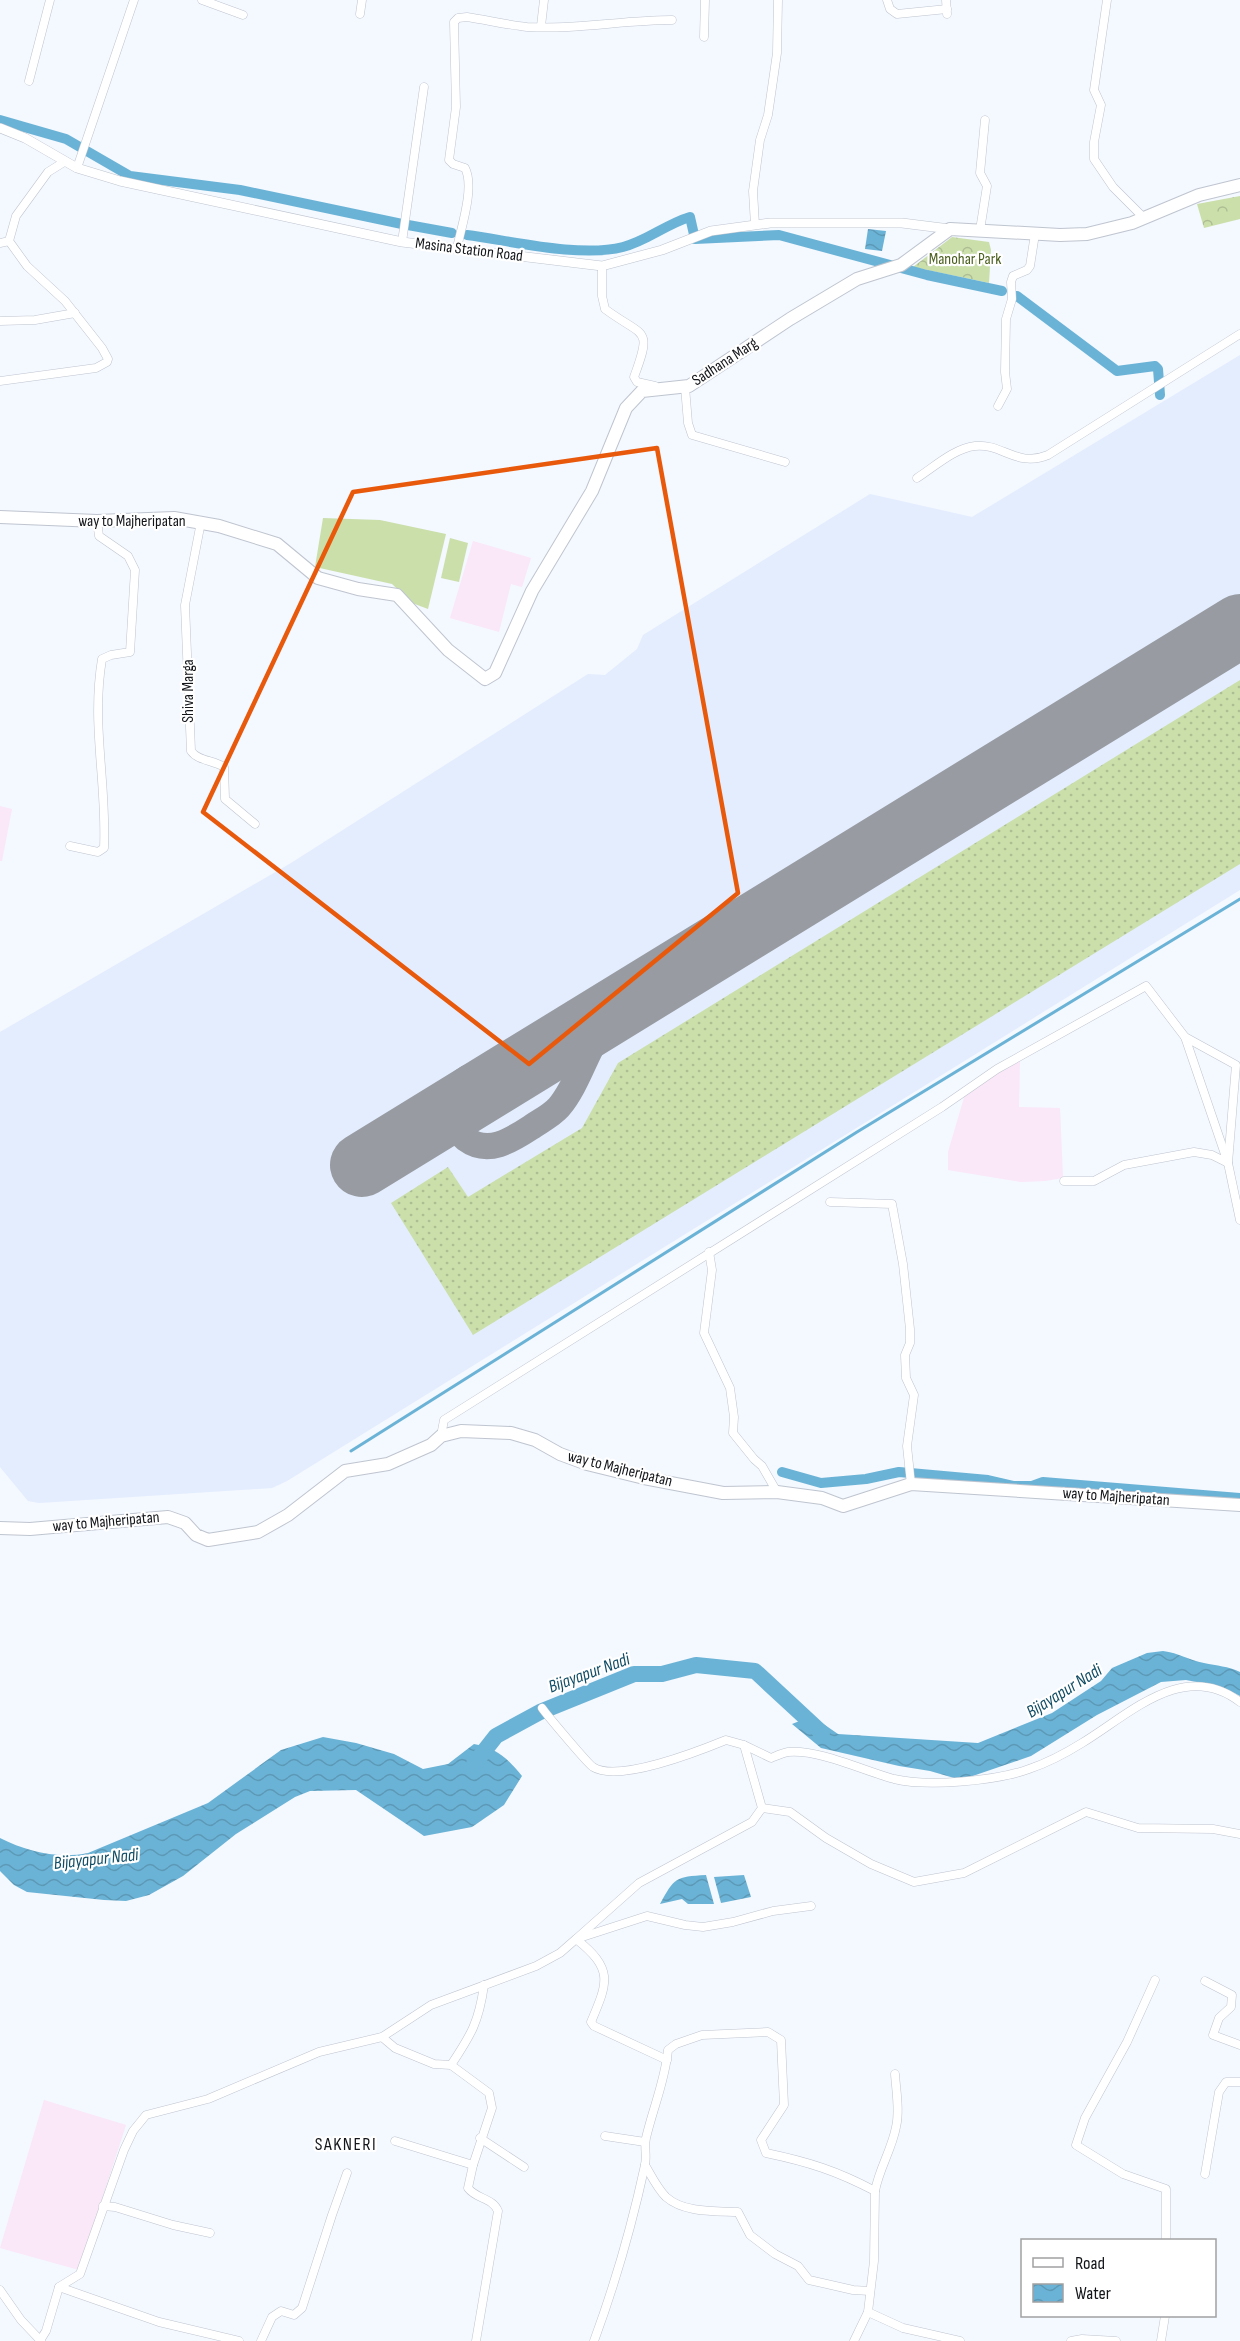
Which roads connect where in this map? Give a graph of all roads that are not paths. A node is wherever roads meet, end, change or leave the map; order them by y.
1 (50, 0) edge
2 (134, 0) edge
3 (201, 0) edge
4 (362, 0) edge
5 (544, 0) edge
6 (705, 0) edge
7 (778, 0) edge
8 (888, 0) edge
9 (1107, 0) edge
10 (215, 3) edge
11 (947, 8) edge
12 (360, 14) dead end
13 (243, 15) dead end
14 (672, 20) dead end
15 (541, 26) junction
16 (704, 37) dead end
17 (29, 81) dead end
18 (424, 87) dead end
19 (985, 120) dead end
20 (0, 128) edge
21 (64, 162) junction
22 (76, 168) junction
23 (1240, 184) edge
24 (1144, 218) junction
25 (754, 225) junction
26 (950, 229) junction
27 (980, 230) junction
28 (1035, 234) junction
29 (9, 241) junction
30 (402, 242) junction
31 (0, 243) edge
32 (457, 248) junction
33 (602, 266) junction
34 (75, 313) junction
35 (0, 321) edge
36 (1240, 334) edge
37 (0, 381) edge
38 (685, 387) junction
39 (660, 388) junction
40 (998, 406) dead end
41 (785, 462) dead end
42 (917, 477) dead end
43 (0, 517) edge
44 (97, 521) junction
45 (201, 522) junction
46 (512, 637) joint
47 (255, 824) dead end
48 (70, 846) dead end
49 (1185, 1038) junction
50 (1238, 1065) edge
51 (1228, 1163) junction
52 (1064, 1181) dead end
53 (830, 1202) dead end
54 (1240, 1220) edge
55 (709, 1252) junction
56 (441, 1436) junction
57 (911, 1484) junction
58 (777, 1492) junction
59 (1240, 1505) edge
60 (0, 1528) edge
61 (1240, 1702) edge
62 (544, 1711) dead end
63 (744, 1746) junction
64 (762, 1808) junction
65 (1240, 1834) edge
66 (811, 1906) dead end
67 (576, 1939) junction
68 (1155, 1980) dead end
69 (1205, 1981) dead end
70 (483, 1985) junction
71 (382, 2037) junction
72 (1240, 2045) edge
73 (667, 2060) junction
74 (451, 2066) junction
75 (895, 2074) dead end
76 (1240, 2082) edge
77 (605, 2136) dead end
78 (480, 2138) junction
79 (395, 2140) dead end
80 (645, 2142) junction
81 (473, 2165) junction
82 (645, 2165) junction
83 (524, 2167) dead end
84 (347, 2173) dead end
85 (1205, 2174) dead end
86 (875, 2191) junction
87 (103, 2206) junction
88 (210, 2233) dead end
89 (1166, 2239) edge
90 (59, 2287) junction
91 (0, 2290) edge
92 (870, 2291) junction
93 (868, 2312) junction
94 (1165, 2317) edge
95 (41, 2340) edge
96 (239, 2341) edge
97 (261, 2341) edge
98 (476, 2341) edge
99 (594, 2341) edge
100 (854, 2341) edge
101 (960, 2341) edge
102 (1071, 2341) edge
103 (1116, 2341) edge
104 (1161, 2341) edge

1 - 17 street
2 - 22 street
3 - 10 street
4 - 12 street
5 - 15 street
6 - 16 street
7 - 25 street
8 - 11 street
9 - 24 street
10 - 13 street
14 - 15 street
15 - 32 street
18 - 30 street
19 - 27 street
20 - 21 street, Masina Station Road
21 - 22 street, Masina Station Road
21 - 29 street
22 - 30 street, Masina Station Road
23 - 24 main road
24 - 28 main road
25 - 26 street, Masina Station Road
25 - 33 street, Masina Station Road
26 - 27 main road
26 - 38 main road, Sadhana Marg
27 - 28 main road
28 - 40 street
29 - 31 street
29 - 34 street
30 - 32 street, Masina Station Road
32 - 33 street, Masina Station Road
33 - 39 street
34 - 35 street
34 - 37 street
36 - 42 street
38 - 39 main road, Sadhana Marg
38 - 41 street
39 - 46 main road, Sadhana Marg
43 - 44 main road, way to Majheripatan
44 - 45 main road, way to Majheripatan
44 - 48 street
45 - 46 main road, way to Majheripatan
45 - 47 street, Shiva Marga
49 - 50 street
49 - 51 street
49 - 55 street
50 - 51 street
51 - 52 street
51 - 54 street
53 - 57 street
55 - 56 street
55 - 58 street
56 - 58 main road, way to Majheripatan
56 - 60 main road, way to Majheripatan
57 - 58 main road, way to Majheripatan
57 - 59 main road, way to Majheripatan
61 - 63 street
62 - 63 street
63 - 64 street
64 - 65 street
64 - 67 street
66 - 67 street
67 - 70 street
67 - 73 street
68 - 89 street
69 - 72 street
70 - 71 street
70 - 74 street
71 - 74 street
71 - 87 street
73 - 80 street
73 - 86 street
74 - 78 street
75 - 86 street
76 - 85 street
77 - 80 street
78 - 81 street
78 - 83 street
79 - 81 street
80 - 82 street
81 - 98 street
82 - 92 street
82 - 99 street
84 - 97 street
86 - 92 street
87 - 88 street
87 - 90 street
90 - 95 street
90 - 96 street
91 - 95 street
92 - 93 street
93 - 100 street
93 - 101 street
94 - 104 street
102 - 103 street

